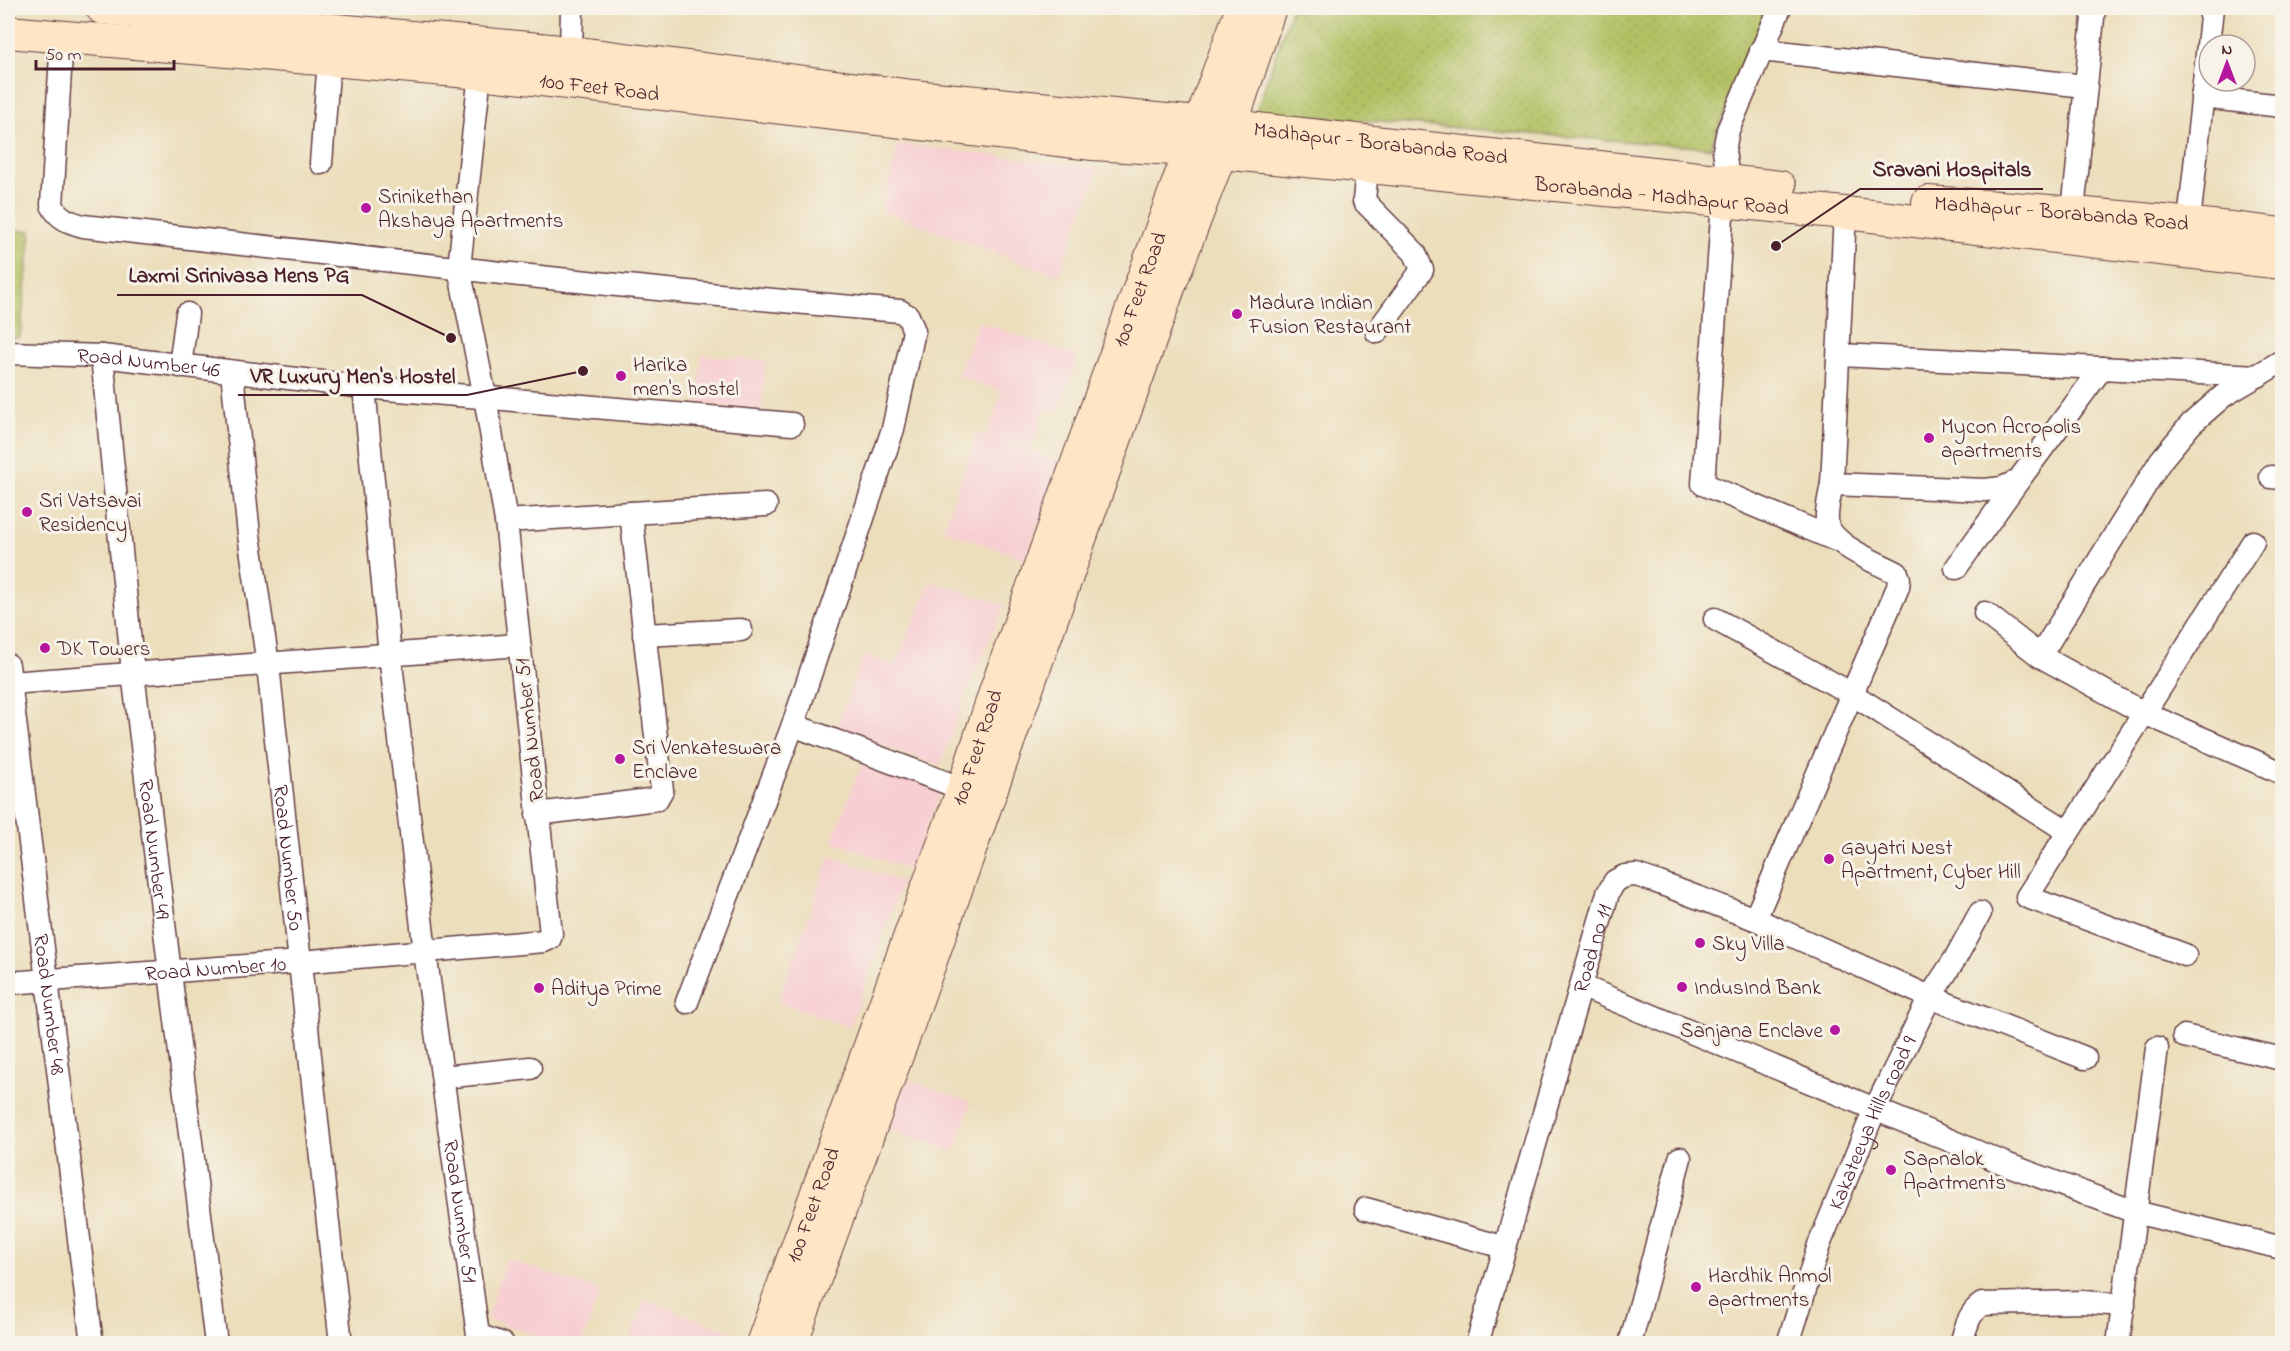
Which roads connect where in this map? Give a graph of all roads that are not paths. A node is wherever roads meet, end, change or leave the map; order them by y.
1 (102, 8) edge
2 (572, 8) edge
3 (1242, 8) edge
4 (1270, 8) edge
5 (1780, 8) edge
6 (2094, 8) edge
7 (2212, 8) edge
8 (162, 14) junction
9 (8, 32) edge
10 (62, 38) junction
11 (159, 46) junction
12 (1761, 50) junction
13 (571, 52) junction
14 (329, 60) junction
15 (480, 73) junction
16 (2085, 86) junction
17 (2202, 97) junction
18 (2283, 106) edge
19 (1210, 138) junction
20 (321, 163) dead end
21 (1367, 168) junction
22 (1725, 190) junction
23 (2073, 211) junction
24 (1845, 213) junction
25 (2189, 222) junction
26 (2283, 234) edge
27 (2283, 263) edge
28 (459, 268) junction
29 (187, 314) dead end
30 (1377, 332) dead end
31 (8, 353) edge
32 (1840, 355) junction
33 (102, 356) junction
34 (2283, 361) edge
35 (180, 366) junction
36 (2102, 368) junction
37 (232, 372) junction
38 (2258, 376) junction
39 (364, 387) junction
40 (485, 397) junction
41 (792, 424) dead end
42 (2018, 481) junction
43 (1832, 484) junction
44 (765, 505) dead end
45 (631, 513) junction
46 (506, 521) junction
47 (1836, 540) junction
48 (2253, 542) dead end
49 (1956, 568) dead end
50 (1984, 613) dead end
51 (1715, 619) dead end
52 (741, 630) dead end
53 (644, 635) junction
54 (519, 645) junction
55 (390, 655) junction
56 (2040, 656) junction
57 (268, 665) junction
58 (9, 674) edge
59 (133, 674) junction
60 (1852, 694) junction
61 (2144, 713) junction
62 (793, 724) junction
63 (2283, 773) edge
64 (963, 789) junction
65 (537, 814) junction
66 (2067, 831) junction
67 (1980, 913) dead end
68 (1755, 919) junction
69 (425, 952) junction
70 (2185, 956) dead end
71 (300, 962) junction
72 (171, 972) junction
73 (46, 980) junction
74 (8, 983) edge
75 (1581, 986) junction
76 (1930, 997) junction
77 (687, 1002) dead end
78 (2184, 1036) dead end
79 (2157, 1047) dead end
80 (2085, 1058) dead end
81 (2283, 1059) edge
82 (530, 1068) dead end
83 (443, 1077) junction
84 (1875, 1109) junction
85 (1680, 1158) dead end
86 (1366, 1209) dead end
87 (2135, 1212) junction
88 (1503, 1247) junction
89 (2283, 1248) edge
90 (2124, 1305) junction
91 (477, 1339) edge
92 (92, 1344) edge
93 (216, 1344) edge
94 (341, 1344) edge
95 (503, 1344) edge
96 (762, 1344) edge
97 (791, 1344) edge
98 (1477, 1344) edge
99 (1629, 1344) edge
100 (1788, 1344) edge
101 (1961, 1344) edge
102 (2118, 1344) edge

1 - 8 main road, 100 Feet Road
2 - 13 street
3 - 19 main road
4 - 19 main road
5 - 12 street
6 - 16 street
7 - 17 street
8 - 11 main road
8 - 13 main road, 100 Feet Road
9 - 10 main road, 100 Feet Road
10 - 11 main road, 100 Feet Road
10 - 28 street
11 - 14 main road, 100 Feet Road
12 - 16 street
12 - 22 street
13 - 19 main road, 100 Feet Road
14 - 15 main road, 100 Feet Road
14 - 20 street
15 - 19 main road, 100 Feet Road
15 - 28 street, Road Number 51
16 - 23 street
17 - 18 street
17 - 25 street
19 - 21 main road, Borabanda - Madhapur Road
19 - 22 main road, Madhapur - Borabanda Road
19 - 64 main road, 100 Feet Road
19 - 97 main road, 100 Feet Road
21 - 22 main road, Borabanda - Madhapur Road
21 - 30 street
22 - 23 main road, Madhapur - Borabanda Road
22 - 24 main road, Borabanda - Madhapur Road
22 - 47 street
23 - 25 main road, Madhapur - Borabanda Road
24 - 27 main road, Borabanda - Madhapur Road
24 - 32 street
25 - 26 main road, Madhapur - Borabanda Road
28 - 40 street, Road Number 51
28 - 62 street
29 - 35 street
31 - 33 street, Road Number 46
32 - 36 street
32 - 43 street
33 - 35 street, Road Number 46
33 - 59 street, Road Number 49
34 - 38 street
35 - 37 street, Road Number 46
36 - 38 street
36 - 42 street
37 - 39 street, Road Number 46
37 - 57 street, Road Number 50
38 - 56 street
39 - 40 street, Road Number 46
39 - 55 street, Road Number 51
40 - 41 street, Road Number 46
40 - 46 street, Road Number 51
42 - 43 street
42 - 49 street
43 - 47 street
44 - 45 street
45 - 46 street
45 - 53 street
46 - 54 street, Road Number 51
47 - 60 street
48 - 61 street
50 - 56 street
51 - 60 street
52 - 53 street
53 - 65 street
54 - 55 street
54 - 65 street, Road Number 51
55 - 57 street
55 - 69 street, Road Number 51
56 - 61 street
57 - 59 street
57 - 71 street, Road Number 50
58 - 59 street
58 - 73 street, Road Number 48
59 - 72 street, Road Number 49
60 - 66 street
60 - 68 street
61 - 63 street
61 - 66 street
62 - 64 street
62 - 77 street
64 - 96 main road, 100 Feet Road
65 - 69 street, Road Number 51
66 - 70 street
67 - 76 street, Kakateeya Hills road 9
68 - 75 street, Road no 11
68 - 76 street, Road no 11
69 - 71 street, Road Number 10
69 - 83 street, Road Number 51
71 - 72 street, Road Number 10
71 - 94 street, Road Number 50
72 - 73 street, Road Number 10
72 - 93 street, Road Number 49
73 - 74 street, Road Number 10
73 - 92 street, Road Number 48
75 - 84 street
75 - 88 street, Road no 11
76 - 80 street, Road no 11
76 - 84 street, Kakateeya Hills road 9
78 - 81 street
79 - 87 street
82 - 83 street
83 - 91 street, Road Number 51
84 - 87 street
84 - 100 street, Kakateeya Hills road 9
85 - 99 street
86 - 88 street
87 - 89 street
87 - 90 street
88 - 98 street, Road no 11
90 - 101 street
90 - 102 street
91 - 95 street, Road Number 51

